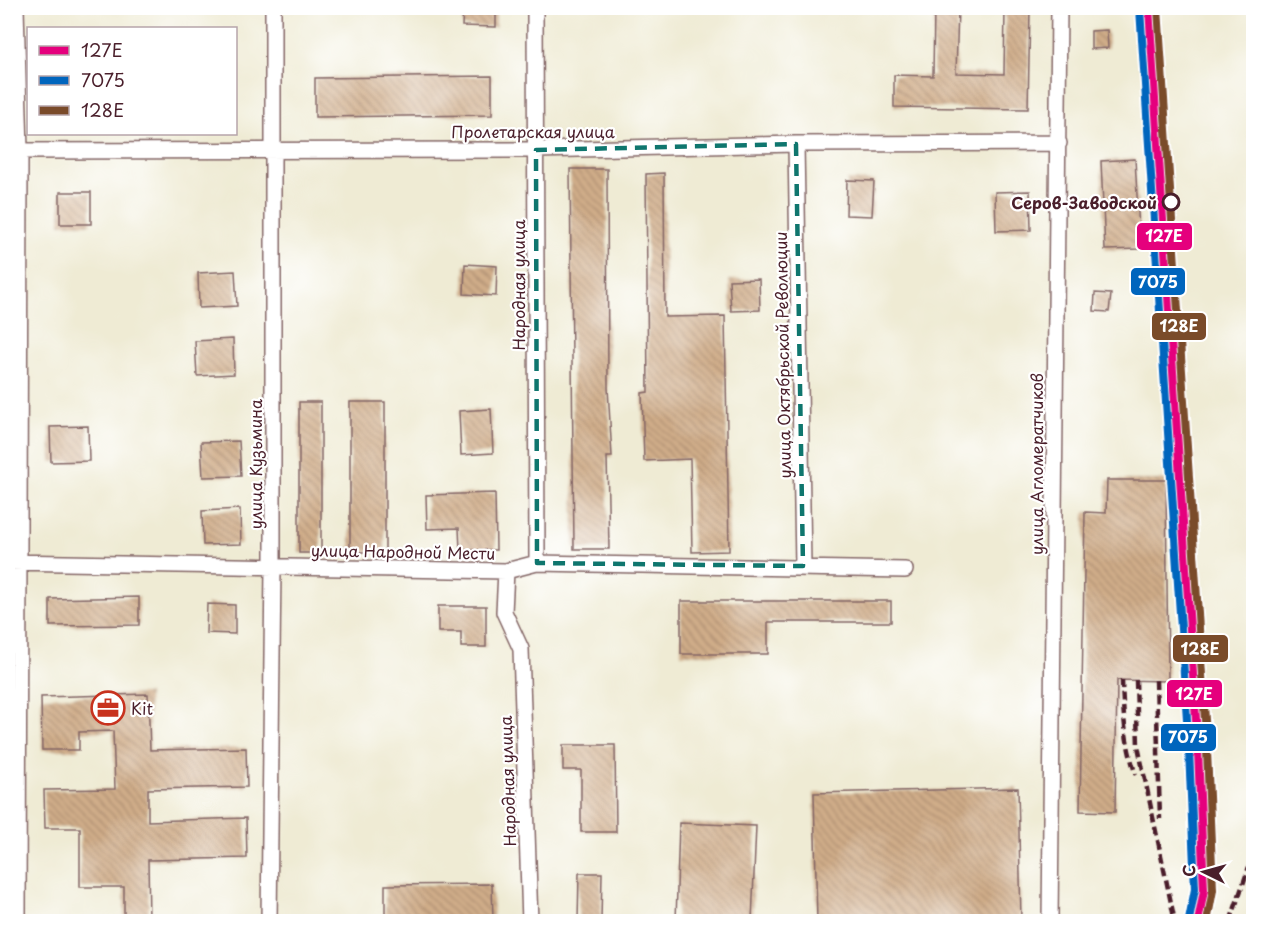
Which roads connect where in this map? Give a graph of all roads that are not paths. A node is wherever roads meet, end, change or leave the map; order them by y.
1 (16, 8) edge
2 (273, 8) edge
3 (535, 8) edge
4 (1059, 8) edge
5 (1059, 143) junction
6 (796, 144) junction
7 (274, 148) junction
8 (536, 150) junction
9 (14, 151) edge
10 (13, 562) edge
11 (537, 563) junction
12 (803, 566) junction
13 (273, 567) junction
14 (904, 570) dead end
15 (506, 571) junction
16 (18, 921) edge
17 (269, 921) edge
18 (530, 921) edge
19 (1050, 921) edge

1 - 9 street
2 - 7 street, улица Кузьмина
3 - 8 street, Народная улица
4 - 5 street, улица Агломератчиков
5 - 6 street, Пролетарская улица
5 - 19 street, улица Агломератчиков
6 - 8 street, Пролетарская улица
6 - 12 street, улица Октябрьской Революции
7 - 8 street, Пролетарская улица
7 - 9 street, Пролетарская улица
7 - 13 street, улица Кузьмина
8 - 11 street, Народная улица
9 - 10 street
10 - 13 street, улица Народной Мести
10 - 16 street
11 - 12 street, улица Народной Мести
11 - 15 street, улица Народной Мести
12 - 14 street, улица Народной Мести
13 - 15 street, улица Народной Мести
13 - 17 street, улица Кузьмина
15 - 18 street, Народная улица

